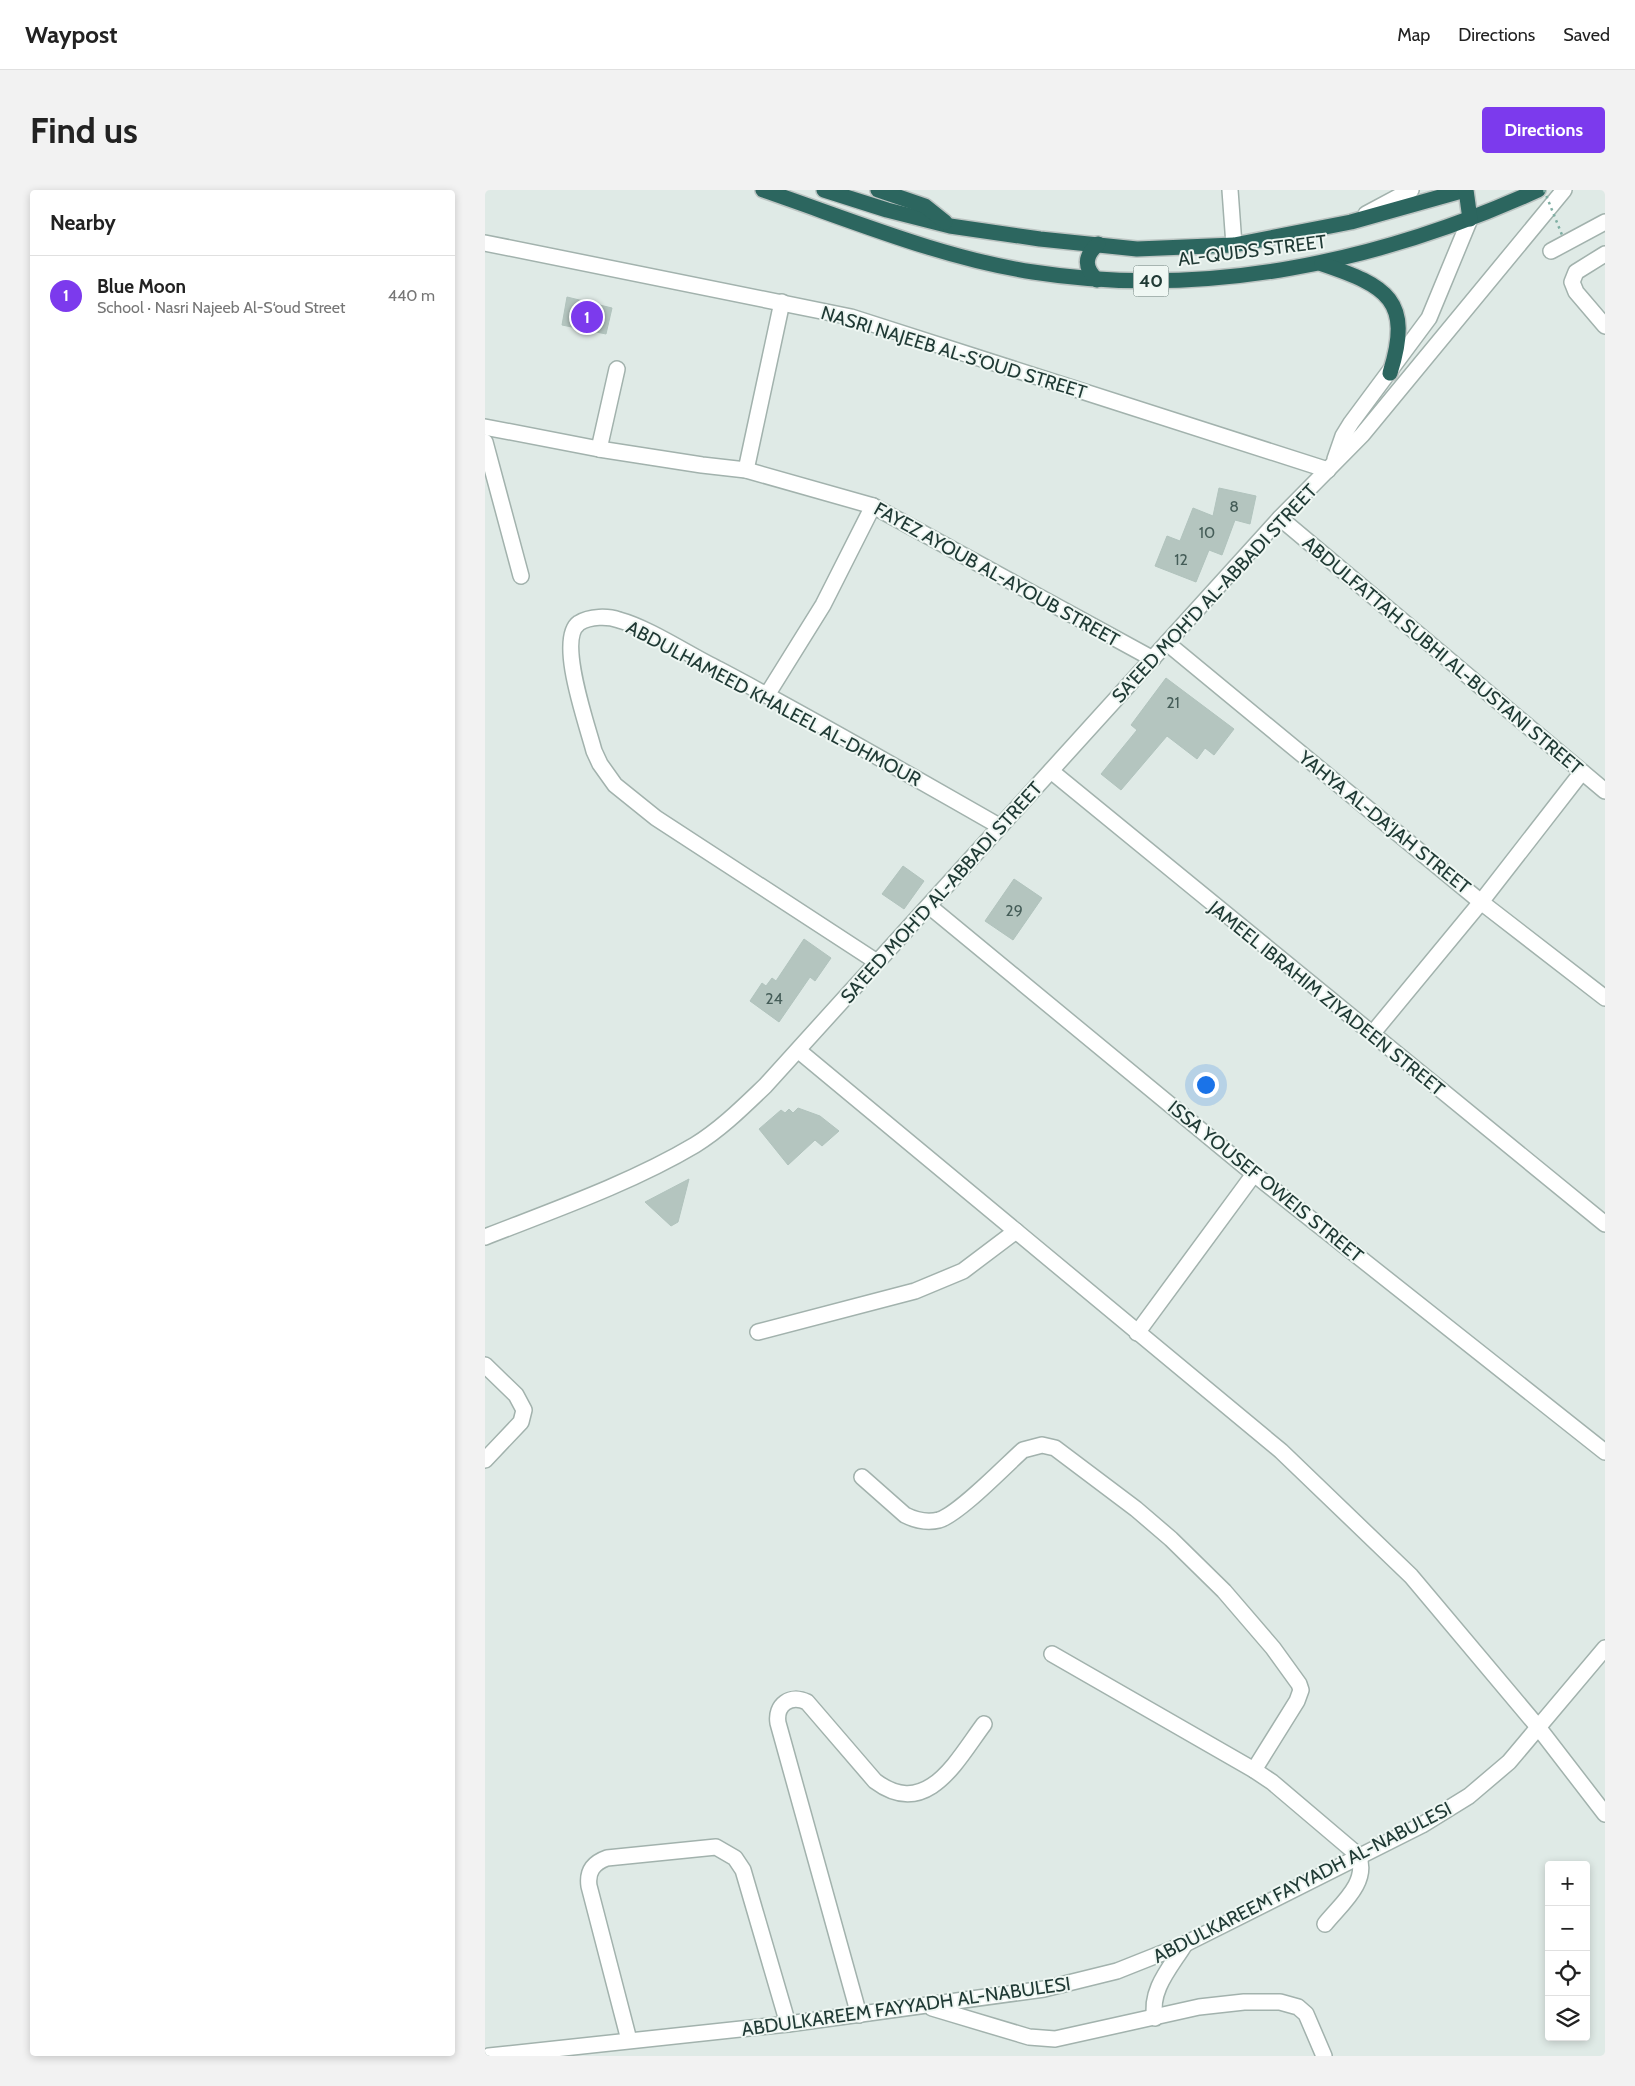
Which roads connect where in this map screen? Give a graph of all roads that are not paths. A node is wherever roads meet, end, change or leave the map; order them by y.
1 (763, 190) edge
2 (824, 190) edge
3 (879, 190) edge
4 (1230, 190) edge
5 (1411, 190) edge
6 (1465, 190) edge
7 (1538, 190) edge
8 (1563, 190) edge
9 (1470, 219) junction
10 (1351, 222) junction
11 (1605, 222) edge
12 (950, 226) junction
13 (485, 243) edge
14 (1098, 244) junction
15 (1234, 245) junction
16 (1551, 251) dead end
17 (1605, 254) edge
18 (1320, 263) junction
19 (1097, 280) junction
20 (782, 302) junction
21 (1605, 326) edge
22 (617, 369) dead end
23 (1390, 373) junction
24 (485, 427) edge
25 (485, 442) edge
26 (599, 448) junction
27 (1331, 466) junction
28 (745, 470) junction
29 (873, 506) junction
30 (1280, 518) junction
31 (521, 576) dead end
32 (1167, 643) junction
33 (1153, 659) junction
34 (767, 695) junction
35 (1051, 771) junction
36 (1582, 772) junction
37 (1605, 791) edge
38 (999, 826) junction
39 (1481, 902) junction
40 (929, 906) junction
41 (877, 962) junction
42 (1605, 998) edge
43 (1372, 1034) junction
44 (799, 1051) junction
45 (1254, 1174) junction
46 (1605, 1224) edge
47 (1016, 1231) junction
48 (485, 1237) edge
49 (758, 1332) dead end
50 (1137, 1333) junction
51 (485, 1365) edge
52 (1605, 1452) edge
53 (485, 1460) edge
54 (862, 1477) dead end
55 (1605, 1648) edge
56 (1053, 1654) dead end
57 (984, 1724) dead end
58 (1538, 1727) junction
59 (1254, 1770) junction
60 (1605, 1814) edge
61 (1358, 1856) junction
62 (1325, 1924) dead end
63 (1185, 1944) junction
64 (926, 2006) junction
65 (859, 2015) junction
66 (1155, 2018) junction
67 (788, 2024) junction
68 (629, 2040) junction
69 (489, 2056) edge
70 (1324, 2056) edge

1 - 19 highway, AL-QUDS STREET / 40
2 - 12 highway, AL-QUDS STREET / 40
3 - 12 highway
4 - 15 street
5 - 10 street
6 - 9 highway
6 - 10 highway, AL-QUDS STREET / 40
7 - 9 highway, AL-QUDS STREET / 40
8 - 27 street, SA'EED MOH'D AL-ABBADI STREET
9 - 18 highway, AL-QUDS STREET / 40
9 - 23 street, SA'EED MOH'D AL-ABBADI STREET
10 - 15 highway, AL-QUDS STREET / 40
11 - 16 street
12 - 14 highway, AL-QUDS STREET / 40
13 - 20 street, NASRI NAJEEB AL-S‘OUD STREET
14 - 15 highway, AL-QUDS STREET / 40
14 - 19 highway
17 - 21 street
18 - 19 highway, AL-QUDS STREET / 40
18 - 23 highway
20 - 27 street, NASRI NAJEEB AL-S‘OUD STREET
20 - 28 street
22 - 26 street
23 - 27 street, SA'EED MOH'D AL-ABBADI STREET
24 - 26 street, FAYEZ AYOUB AL-AYOUB STREET
25 - 31 street
26 - 28 street, FAYEZ AYOUB AL-AYOUB STREET
27 - 30 street, SA'EED MOH'D AL-ABBADI STREET
28 - 29 street, FAYEZ AYOUB AL-AYOUB STREET
29 - 33 street, FAYEZ AYOUB AL-AYOUB STREET
29 - 34 street
30 - 32 street, SA'EED MOH'D AL-ABBADI STREET
30 - 36 street, ABDULFATTAH SUBHI AL-BUSTANI STREET
32 - 33 street, SA'EED MOH'D AL-ABBADI STREET
32 - 39 street, YAHYA AL-DA‘JAH STREET
33 - 35 street, SA'EED MOH'D AL-ABBADI STREET
34 - 38 street, ABDULHAMEED KHALEEL AL-DHMOUR
34 - 41 street, ABDULHAMEED KHALEEL AL-DHMOUR
35 - 38 street, SA'EED MOH'D AL-ABBADI STREET
35 - 43 street, JAMEEL IBRAHIM ZIYADEEN STREET
36 - 37 street, ABDULFATTAH SUBHI AL-BUSTANI STREET
36 - 39 street
38 - 40 street, SA'EED MOH'D AL-ABBADI STREET
39 - 42 street, YAHYA AL-DA‘JAH STREET
39 - 43 street
40 - 41 street, SA'EED MOH'D AL-ABBADI STREET
40 - 45 street, ISSA YOUSEF OWEIS STREET
41 - 44 street, SA'EED MOH'D AL-ABBADI STREET
43 - 46 street, JAMEEL IBRAHIM ZIYADEEN STREET
44 - 47 street
44 - 48 street, SA'EED MOH'D AL-ABBADI STREET
45 - 50 street
45 - 52 street, ISSA YOUSEF OWEIS STREET
47 - 49 street
47 - 50 street
50 - 58 street
51 - 53 street
54 - 59 street
55 - 58 street, ABDULKAREEM FAYYADH AL-NABULESI
56 - 59 street
57 - 65 street
58 - 60 street
58 - 61 street, ABDULKAREEM FAYYADH AL-NABULESI
59 - 61 street
61 - 62 street
61 - 63 street, ABDULKAREEM FAYYADH AL-NABULESI
63 - 64 street, ABDULKAREEM FAYYADH AL-NABULESI
63 - 66 street
64 - 65 street, ABDULKAREEM FAYYADH AL-NABULESI
64 - 66 street
65 - 67 street, ABDULKAREEM FAYYADH AL-NABULESI
66 - 70 street
67 - 68 street, ABDULKAREEM FAYYADH AL-NABULESI
67 - 68 street
68 - 69 street, ABDULKAREEM FAYYADH AL-NABULESI

